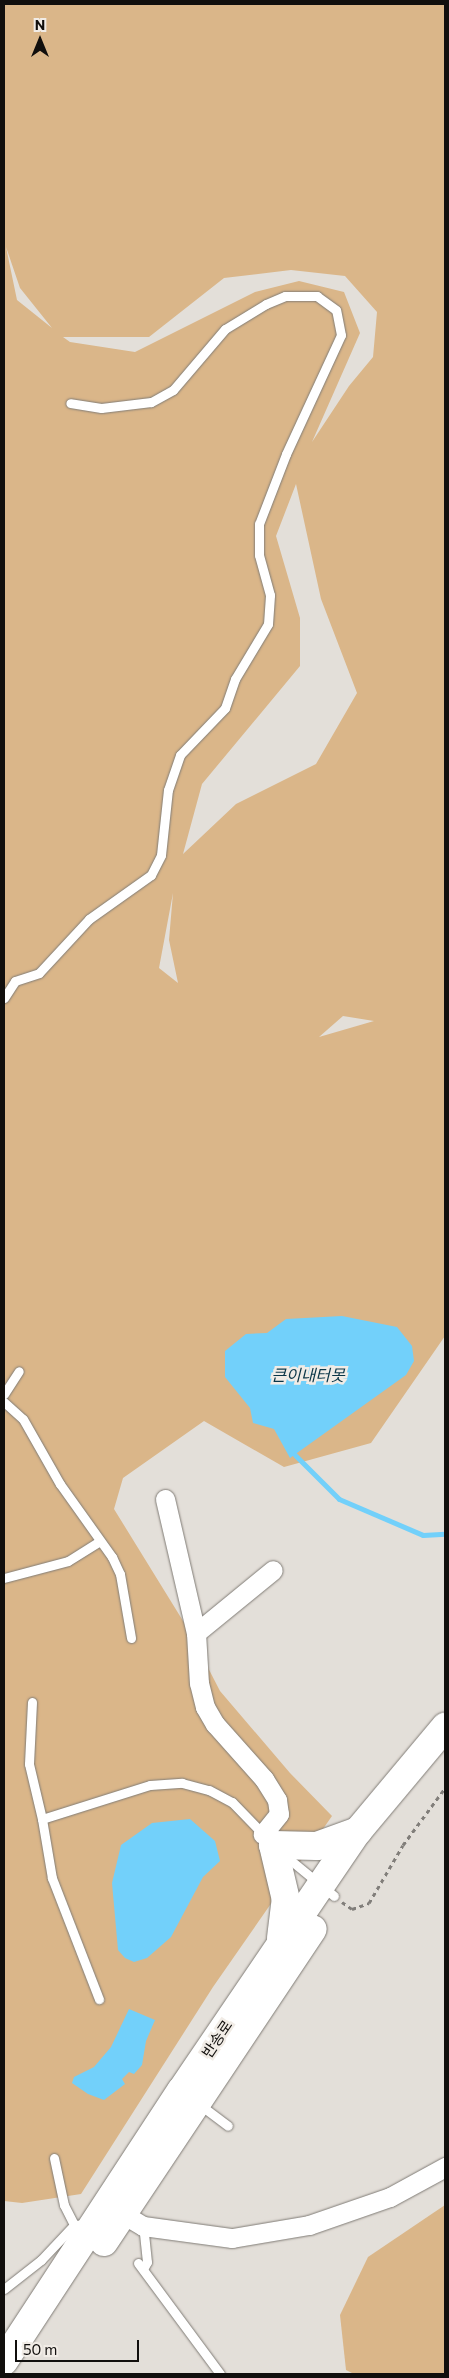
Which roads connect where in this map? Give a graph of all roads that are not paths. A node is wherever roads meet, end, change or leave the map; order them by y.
1 (70, 403) dead end
2 (4, 998) edge
3 (18, 1371) dead end
4 (4, 1394) edge
5 (4, 1402) edge
6 (165, 1499) dead end
7 (99, 1542) junction
8 (273, 1570) dead end
9 (4, 1578) edge
10 (196, 1633) junction
11 (131, 1638) dead end
12 (32, 1702) dead end
13 (445, 1728) edge
14 (445, 1751) edge
15 (42, 1819) junction
16 (358, 1831) junction
17 (268, 1839) junction
18 (327, 1892) junction
19 (280, 1947) junction
20 (99, 1999) dead end
21 (199, 2104) junction
22 (228, 2126) dead end
23 (54, 2158) dead end
24 (445, 2167) edge
25 (133, 2220) junction
26 (84, 2224) junction
27 (4, 2289) edge
28 (4, 2361) edge
29 (12, 2374) edge
30 (220, 2374) edge

1 - 2 lane
3 - 4 lane
5 - 7 lane
6 - 10 street
7 - 9 lane
7 - 11 lane
8 - 10 street
10 - 17 street
12 - 15 lane
13 - 16 main road, 반송로
14 - 18 main road, 반송로
15 - 17 lane
15 - 20 lane
16 - 17 main road
16 - 18 main road, 반송로
17 - 18 lane
17 - 19 main road
18 - 19 main road, 반송로
18 - 21 main road, 반송로
19 - 26 main road, 반송로
21 - 22 lane
21 - 25 main road, 반송로
23 - 26 lane
24 - 25 street
25 - 29 main road, 반송로
25 - 30 lane
26 - 27 lane
26 - 28 main road, 반송로

